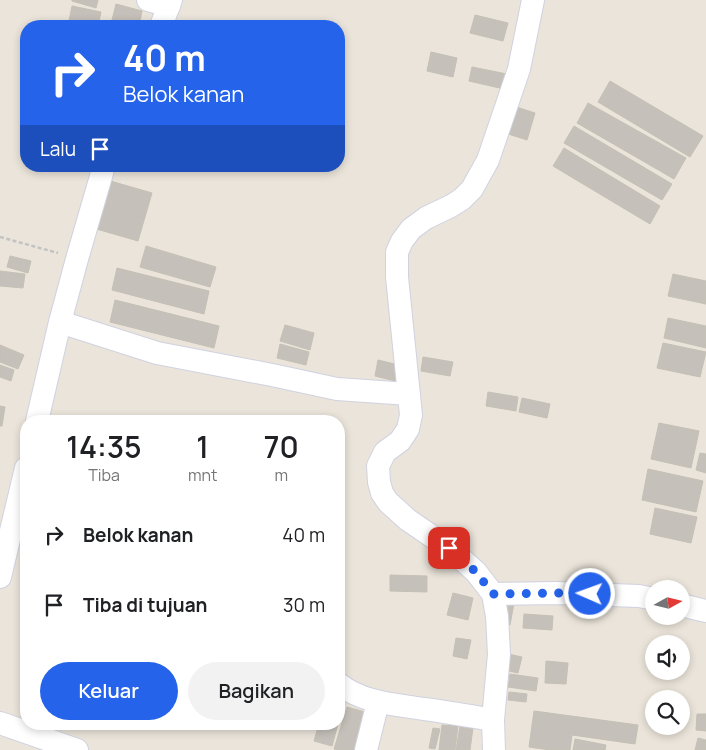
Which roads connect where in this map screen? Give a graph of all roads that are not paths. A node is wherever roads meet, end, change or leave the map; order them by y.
1 (148, 0) edge
2 (533, 0) edge
3 (170, 3) edge
4 (163, 20) edge
5 (102, 172) edge
6 (60, 322) junction
7 (409, 394) junction
8 (38, 415) edge
9 (20, 493) edge
10 (0, 577) edge
11 (493, 594) junction
12 (645, 598) edge
13 (690, 607) edge
14 (706, 611) edge
15 (345, 689) edge
16 (378, 702) junction
17 (493, 720) junction
18 (0, 723) edge
19 (77, 750) edge
20 (366, 750) edge
21 (494, 750) edge

1 - 3 street
2 - 7 street
3 - 4 street
5 - 6 street
6 - 7 street
6 - 8 street
7 - 11 street
9 - 10 street
11 - 12 street
11 - 17 street
13 - 14 street
15 - 16 street
16 - 17 street
16 - 20 street
17 - 21 street
18 - 19 street

